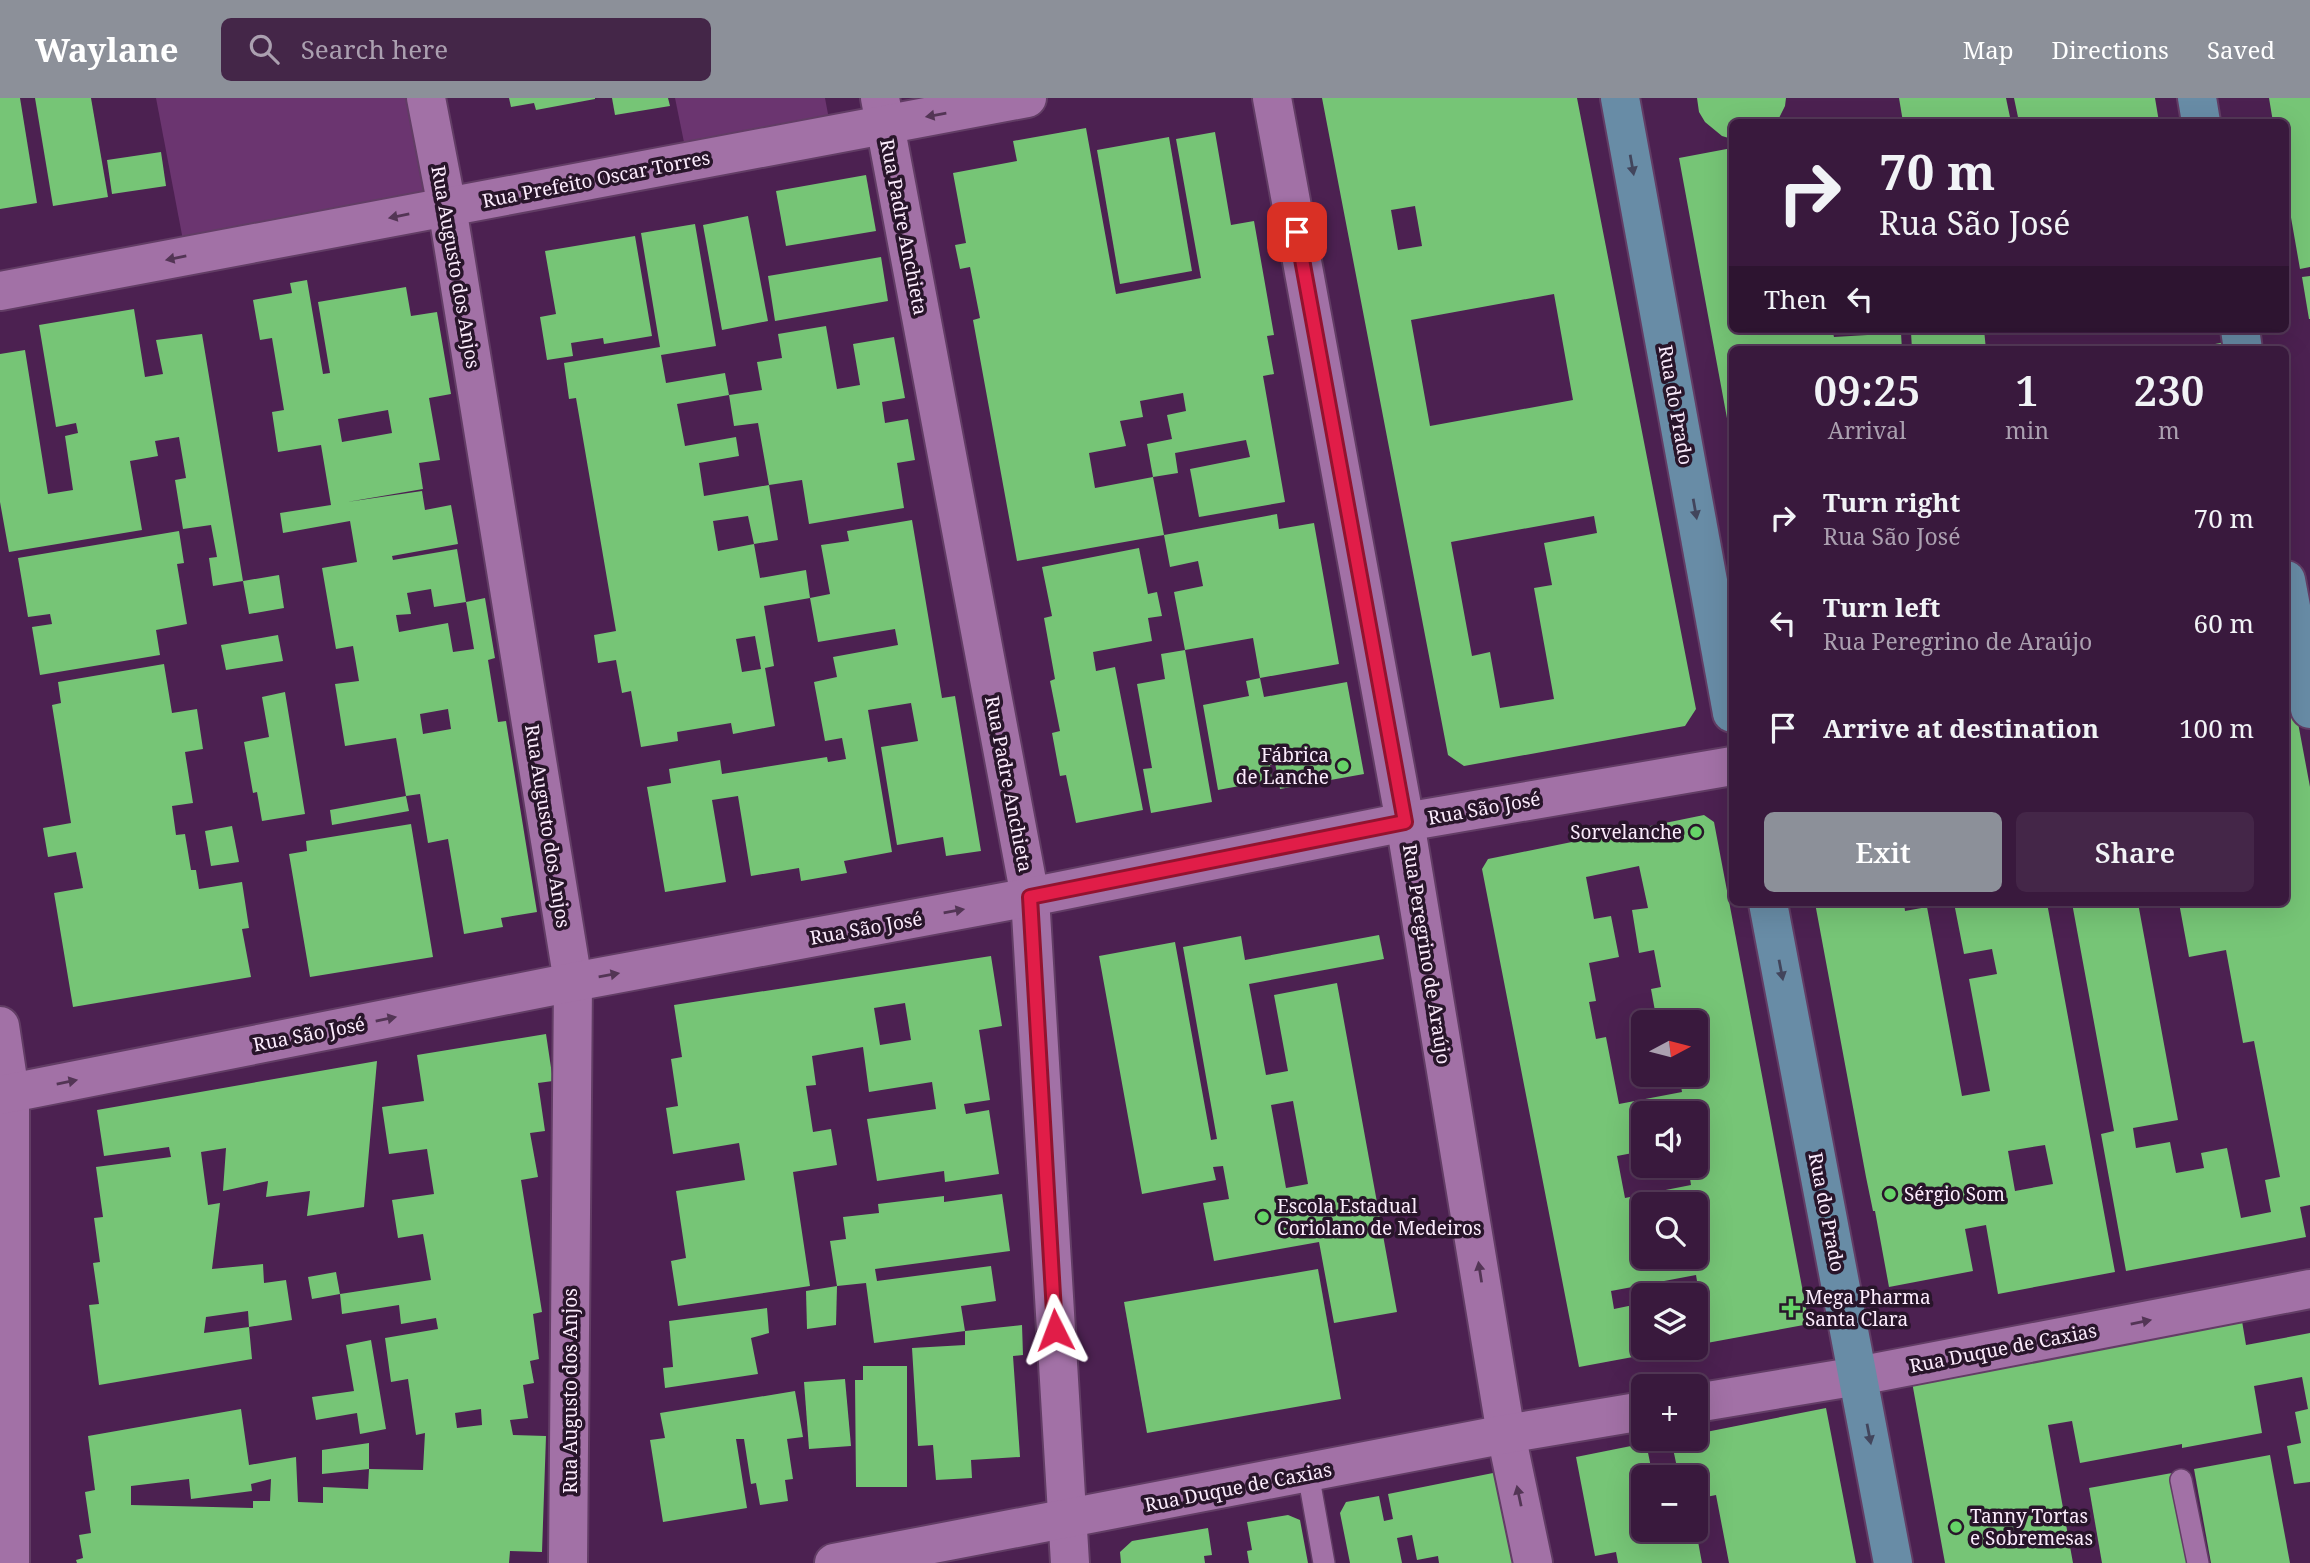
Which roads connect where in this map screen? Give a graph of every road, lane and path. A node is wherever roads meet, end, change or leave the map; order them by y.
1 (426, 98) edge
2 (1027, 98) edge
3 (1272, 98) edge
4 (1620, 98) edge
5 (2197, 98) edge
6 (883, 111) edge
7 (2200, 119) edge
8 (447, 207) junction
9 (0, 291) edge
10 (2289, 600) edge
11 (2299, 666) edge
12 (1729, 697) edge
13 (2310, 709) edge
14 (1729, 767) edge
15 (1405, 822) junction
16 (1030, 897) junction
17 (1769, 906) edge
18 (573, 982) junction
19 (0, 1026) edge
20 (5, 1094) edge
21 (2310, 1289) edge
22 (1858, 1376) junction
23 (1708, 1400) edge
24 (1631, 1413) edge
25 (1506, 1434) junction
26 (1308, 1474) junction
27 (2181, 1480) dead end
28 (1066, 1520) junction
29 (10, 1563) edge
30 (568, 1563) edge
31 (834, 1563) edge
32 (1070, 1563) edge
33 (1324, 1563) edge
34 (1533, 1563) edge
35 (1893, 1563) edge
36 (2197, 1563) edge

1 - 8 street, Rua Augusto dos Anjos
2 -> 6 street, Rua Prefeito Oscar Torres
3 - 15 street, Rua Peregrino de Araújo
4 -> 12 main road, Rua do Prado
5 - 7 main road
6 - 8 street, Rua Prefeito Oscar Torres
6 - 16 street, Rua Padre Anchieta
8 -> 9 street, Rua Prefeito Oscar Torres
8 - 18 street, Rua Augusto dos Anjos
10 - 11 main road
11 - 13 main road
14 - 15 street, Rua São José
15 - 16 street, Rua São José
25 -> 15 street, Rua Peregrino de Araújo
18 -> 16 street, Rua São José
16 - 28 street, Rua Padre Anchieta
17 -> 22 main road, Rua do Prado
20 -> 18 street, Rua São José
18 - 30 street, Rua Augusto dos Anjos
19 - 20 street
20 - 29 street
22 -> 21 street, Rua Duque de Caxias
22 - 23 street, Rua Duque de Caxias
22 -> 35 main road, Rua do Prado
24 - 25 street, Rua Duque de Caxias
25 - 26 street, Rua Duque de Caxias
34 -> 25 street, Rua Peregrino de Araújo
26 - 28 street, Rua Duque de Caxias
26 - 33 lane
27 - 36 lane
28 - 31 street, Rua Duque de Caxias
28 - 32 street, Rua Padre Anchieta

